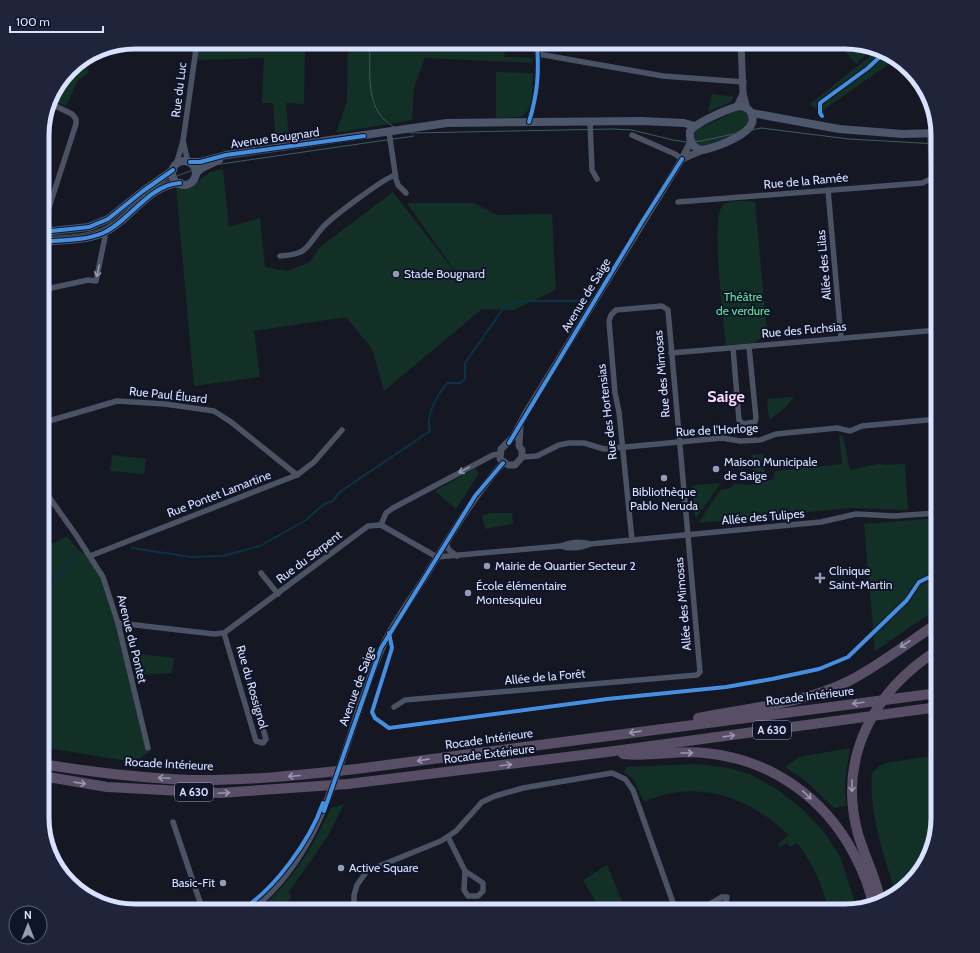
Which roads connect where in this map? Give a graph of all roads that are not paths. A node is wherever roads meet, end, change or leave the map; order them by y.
1 (196, 49) edge
2 (538, 49) edge
3 (742, 49) edge
4 (538, 54) junction
5 (744, 82) junction
6 (743, 94) junction
7 (55, 106) edge
8 (737, 106) junction
9 (749, 111) junction
10 (774, 118) junction
11 (590, 121) junction
12 (530, 122) junction
13 (752, 124) junction
14 (693, 128) junction
15 (389, 132) junction
16 (632, 135) dead end
17 (931, 135) edge
18 (184, 141) junction
19 (691, 141) junction
20 (703, 150) junction
21 (233, 154) junction
22 (682, 159) junction
23 (190, 162) junction
24 (174, 167) junction
25 (196, 173) junction
26 (395, 175) junction
27 (597, 179) dead end
28 (931, 179) edge
29 (180, 184) junction
30 (828, 190) junction
31 (406, 193) dead end
32 (678, 202) dead end
33 (49, 207) edge
34 (49, 231) edge
35 (103, 233) junction
36 (49, 242) edge
37 (280, 256) dead end
38 (49, 288) edge
39 (642, 308) joint
40 (931, 331) edge
41 (841, 338) junction
42 (749, 346) junction
43 (733, 348) junction
44 (672, 353) junction
45 (931, 420) edge
46 (49, 421) edge
47 (520, 427) junction
48 (342, 430) dead end
49 (510, 442) junction
50 (680, 442) junction
51 (519, 446) junction
52 (623, 447) junction
53 (499, 454) junction
54 (522, 457) junction
55 (503, 463) junction
56 (296, 475) junction
57 (49, 497) edge
58 (49, 504) edge
59 (931, 513) edge
60 (381, 525) junction
61 (688, 534) junction
62 (632, 540) junction
63 (79, 542) junction
64 (446, 543) junction
65 (90, 556) junction
66 (457, 556) junction
67 (437, 557) junction
68 (261, 574) dead end
69 (278, 594) junction
70 (118, 623) junction
71 (931, 628) edge
72 (224, 633) junction
73 (240, 654) dead end
74 (931, 655) edge
75 (700, 672) joint
76 (931, 694) edge
77 (394, 707) dead end
78 (931, 709) edge
79 (674, 727) junction
80 (148, 748) dead end
81 (607, 752) junction
82 (49, 765) edge
83 (49, 777) edge
84 (174, 822) dead end
85 (448, 837) junction
86 (465, 871) junction
87 (879, 897) edge
88 (871, 900) edge
89 (201, 904) edge
90 (258, 904) edge
91 (354, 904) edge
92 (674, 904) edge
93 (710, 904) edge
94 (723, 904) edge

1 - 18 street, Rue du Luc
2 - 4 street
3 - 5 street
4 - 5 street
4 - 12 street
5 - 6 street
6 - 8 street
6 - 9 street
7 - 33 street
8 - 9 main road
8 - 14 main road
9 - 10 main road
9 - 13 main road
10 - 13 main road
10 - 17 main road
11 - 12 main road, Avenue Bougnard
11 - 14 main road, Avenue Bougnard
11 - 27 street
12 - 15 main road, Avenue Bougnard
13 - 20 main road
14 - 19 main road
15 - 21 main road, Avenue Bougnard
15 - 26 street
16 - 22 street
18 - 23 street, Rue du Luc
18 - 24 street, Rue du Luc
19 - 20 main road
19 - 22 street, Avenue de Saige
20 - 22 street
21 - 23 main road, Avenue Bougnard
21 - 25 main road, Avenue Bougnard
22 - 47 street, Avenue de Saige
23 - 24 main road, Avenue Bougnard
23 - 25 main road
24 - 29 main road
24 - 34 main road, Avenue Bougnard
25 - 29 main road, Avenue Bougnard
26 - 31 street
26 - 37 street
28 - 30 street, Rue de la Ramée
29 - 35 main road, Avenue Bougnard
30 - 32 street, Rue de la Ramée
30 - 41 street, Allée des Lilas
35 - 36 main road, Avenue Bougnard
35 -> 38 street
39 - 44 street, Rue des Mimosas
39 - 52 street, Rue des Hortensias
40 - 41 street, Rue des Fuchsias
41 - 42 street, Rue des Fuchsias
42 - 43 street, Rue des Fuchsias
42 - 43 street
43 - 44 street, Rue des Fuchsias
44 - 50 street, Rue des Mimosas
45 - 50 street, Rue de l'Horloge
46 - 56 street, Rue Paul Éluard
47 - 49 street, Avenue de Saige
47 - 51 street, Avenue de Saige
48 - 56 street, Rue Pontet Lamartine
49 - 51 street
49 - 53 street, Avenue de Saige
50 - 52 street, Rue de l'Horloge
50 - 61 street, Rue des Mimosas
51 - 54 street, Avenue de Saige
52 - 54 street, Rue de l'Horloge
52 - 62 street, Rue des Hortensias
53 - 55 street
53 -> 60 street
54 - 55 street
55 - 64 street, Avenue de Saige
56 - 65 street, Rue Pontet Lamartine
57 - 63 street, Avenue du Pontet
58 - 63 street, Avenue du Pontet
59 - 61 street, Allée des Tulipes
60 - 67 street
60 - 69 street, Rue du Serpent
61 - 62 street, Allée des Tulipes
61 - 75 street, Allée des Mimosas
62 - 66 street, Allée des Tulipes
63 - 65 street, Avenue du Pontet
64 - 66 street
64 - 67 street, Avenue de Saige
65 - 70 street, Avenue du Pontet
66 - 67 street, Allée des Tulipes
67 - 90 street, Avenue de Saige
68 - 69 street
69 - 72 street, Rue du Serpent
70 - 72 street
70 - 80 street, Avenue du Pontet
71 -> 79 highway
72 - 73 street, Rue du Rossignol
74 -> 87 highway
75 - 77 street, Allée de la Forêt
76 -> 79 highway, Rocade Intérieure / A 630
81 -> 78 highway, Rocade Extérieure / A 630
79 -> 82 highway, Rocade Intérieure / A 630
83 -> 81 highway, Rocade Extérieure / A 630
81 -> 88 highway
84 - 89 street
85 - 86 street
85 - 91 street
85 - 92 street
86 - 86 street
93 - 94 street

